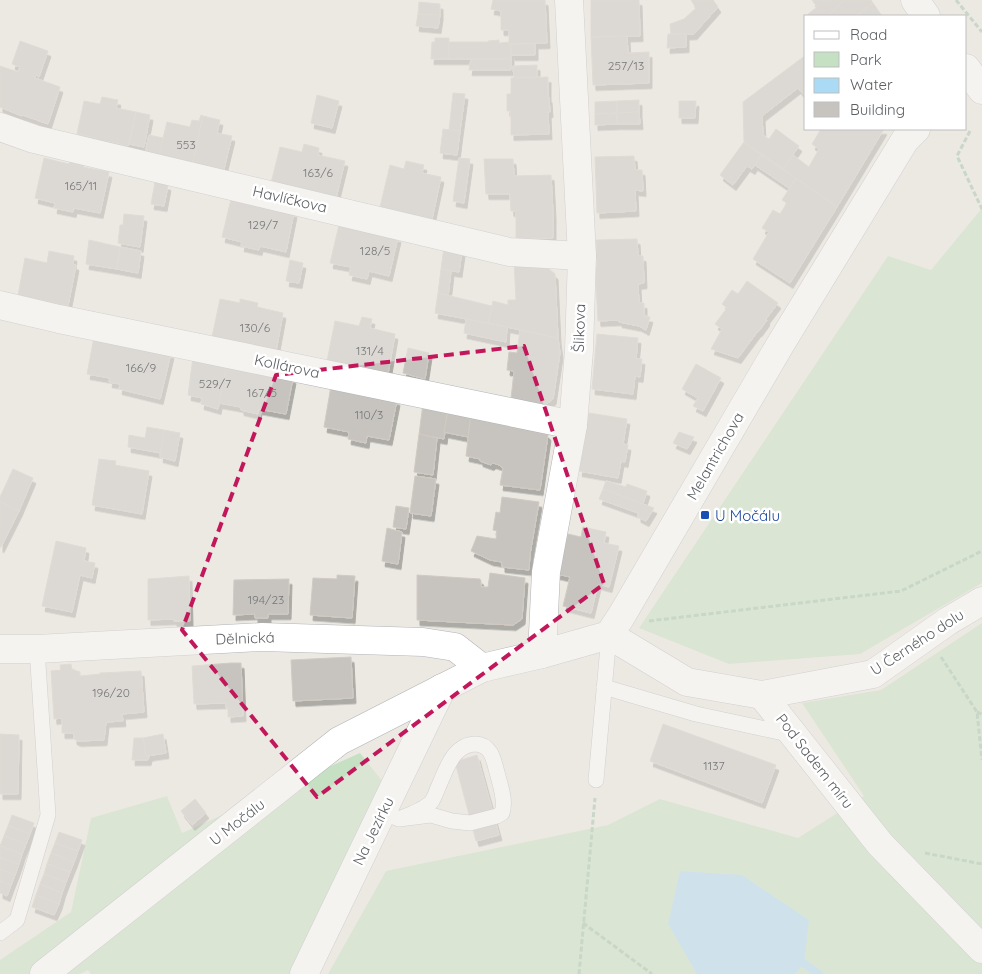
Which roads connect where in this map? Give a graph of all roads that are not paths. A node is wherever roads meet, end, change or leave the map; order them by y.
1 (570, 0) edge
2 (915, 0) edge
3 (925, 15) edge
4 (967, 69) edge
5 (982, 89) edge
6 (967, 96) edge
7 (0, 127) edge
8 (915, 130) edge
9 (582, 256) junction
10 (0, 305) edge
11 (574, 425) junction
12 (982, 601) edge
13 (616, 625) junction
14 (0, 649) edge
15 (36, 649) junction
16 (542, 654) junction
17 (482, 668) junction
18 (604, 687) junction
19 (442, 688) junction
20 (762, 695) junction
21 (794, 735) junction
22 (596, 780) road end
23 (390, 816) junction
24 (0, 933) edge
25 (982, 949) edge
26 (44, 974) edge
27 (304, 974) edge

1 - 9 street, Šlikova
2 - 3 street
4 - 5 street
5 - 6 street
7 - 9 street, Havlíčkova
8 - 13 street, Melantrichova
9 - 11 street, Šlikova
10 - 11 street, Kollárova
11 - 16 street, Šlikova
12 - 20 street, U Černého dolu
13 - 16 street
13 - 18 lane
13 - 20 street
14 - 15 street, Dělnická
15 - 17 street, Dělnická
15 - 24 lane
16 - 17 street
17 - 19 street
18 - 21 lane
18 - 22 lane
19 - 23 street, Na Jezírku
19 - 26 street, U Močálu
20 - 21 street, Pod Sadem míru
21 - 25 street, Pod Sadem míru
23 - 23 lane
23 - 27 street, Na Jezírku

